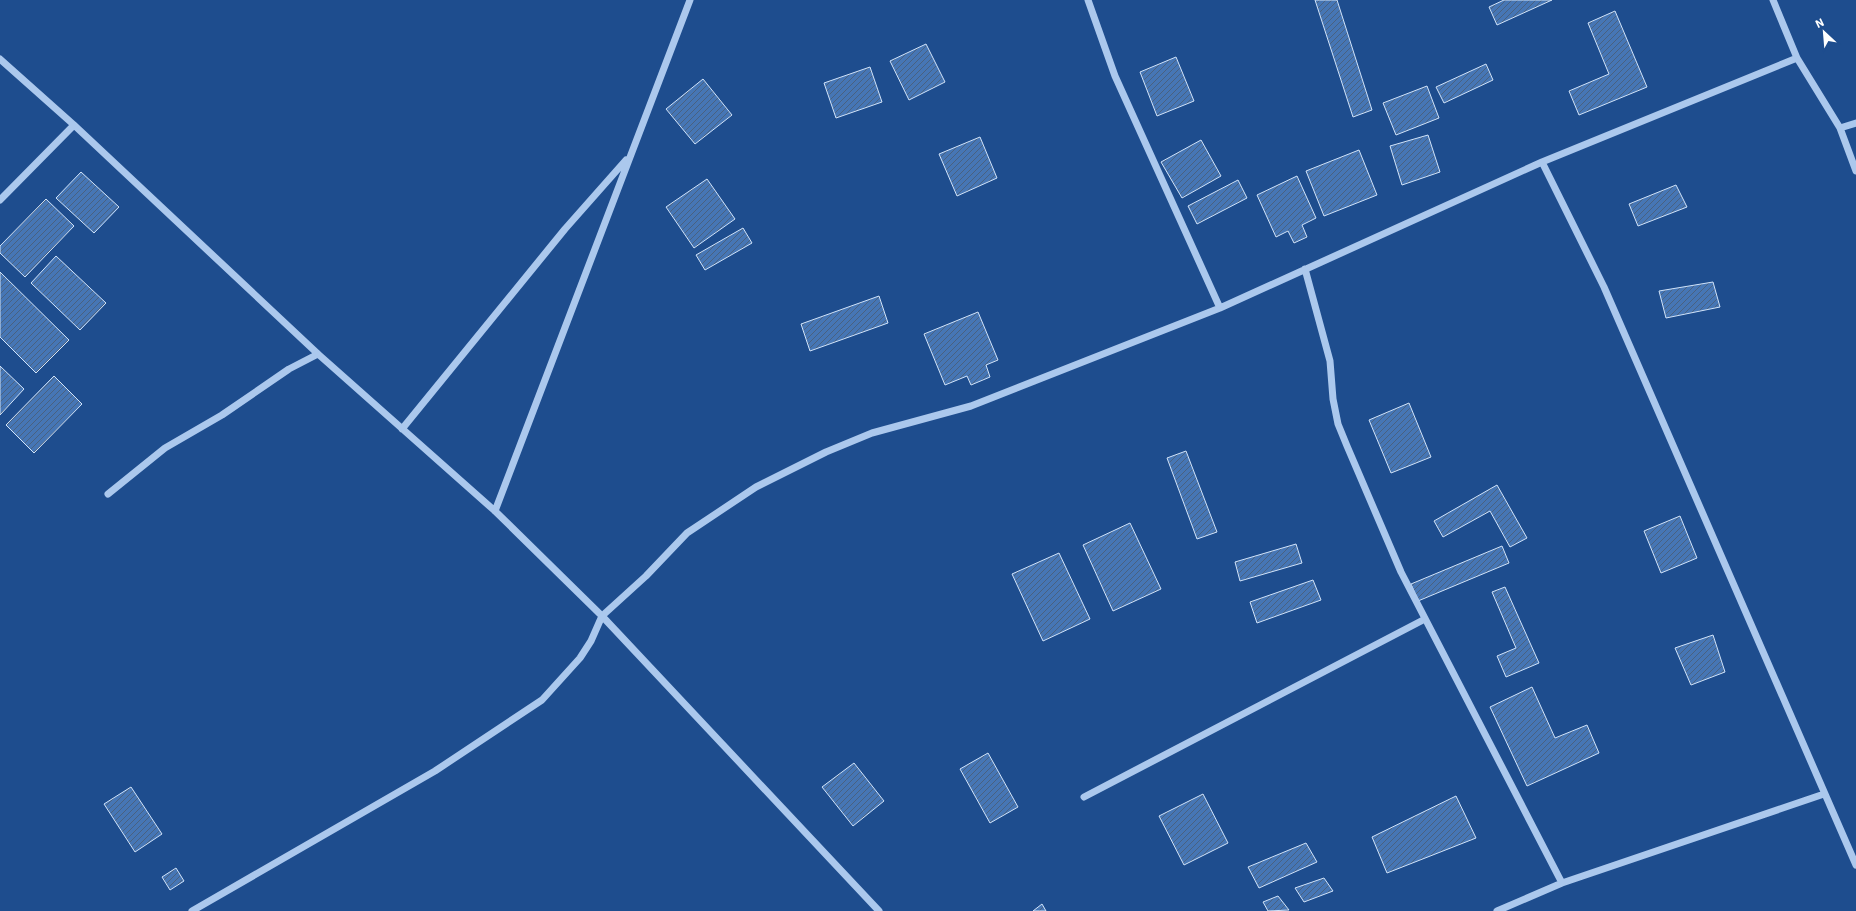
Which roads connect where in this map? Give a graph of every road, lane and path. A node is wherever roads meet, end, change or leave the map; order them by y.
1 (690, 0) edge
2 (1088, 0) edge
3 (1773, 0) edge
4 (1796, 58) junction
5 (0, 59) edge
6 (1856, 123) edge
7 (74, 125) junction
8 (1840, 128) junction
9 (629, 157) junction
10 (1542, 162) junction
11 (1856, 171) edge
12 (0, 200) edge
13 (1305, 269) junction
14 (1220, 308) junction
15 (318, 354) junction
16 (402, 429) junction
17 (108, 494) dead end
18 (495, 511) junction
19 (602, 616) junction
20 (1425, 619) junction
21 (1824, 794) junction
22 (1084, 797) dead end
23 (1856, 865) edge
24 (1562, 883) junction
25 (192, 911) edge
26 (879, 911) edge
27 (1497, 911) edge

1 - 9 street
2 - 14 street
3 - 4 street
4 - 8 street
4 - 10 street
5 - 7 street
6 - 8 street
7 - 12 street
7 - 15 street
8 - 11 street
9 - 16 street
9 - 18 street
10 - 13 street
10 - 21 street
13 - 14 street
13 - 20 street
14 - 19 street
15 - 16 street
15 - 17 street
16 - 18 street
18 - 19 street
19 - 25 street
19 - 26 street
20 - 22 street
20 - 24 street
21 - 23 street
21 - 24 street
24 - 27 street

